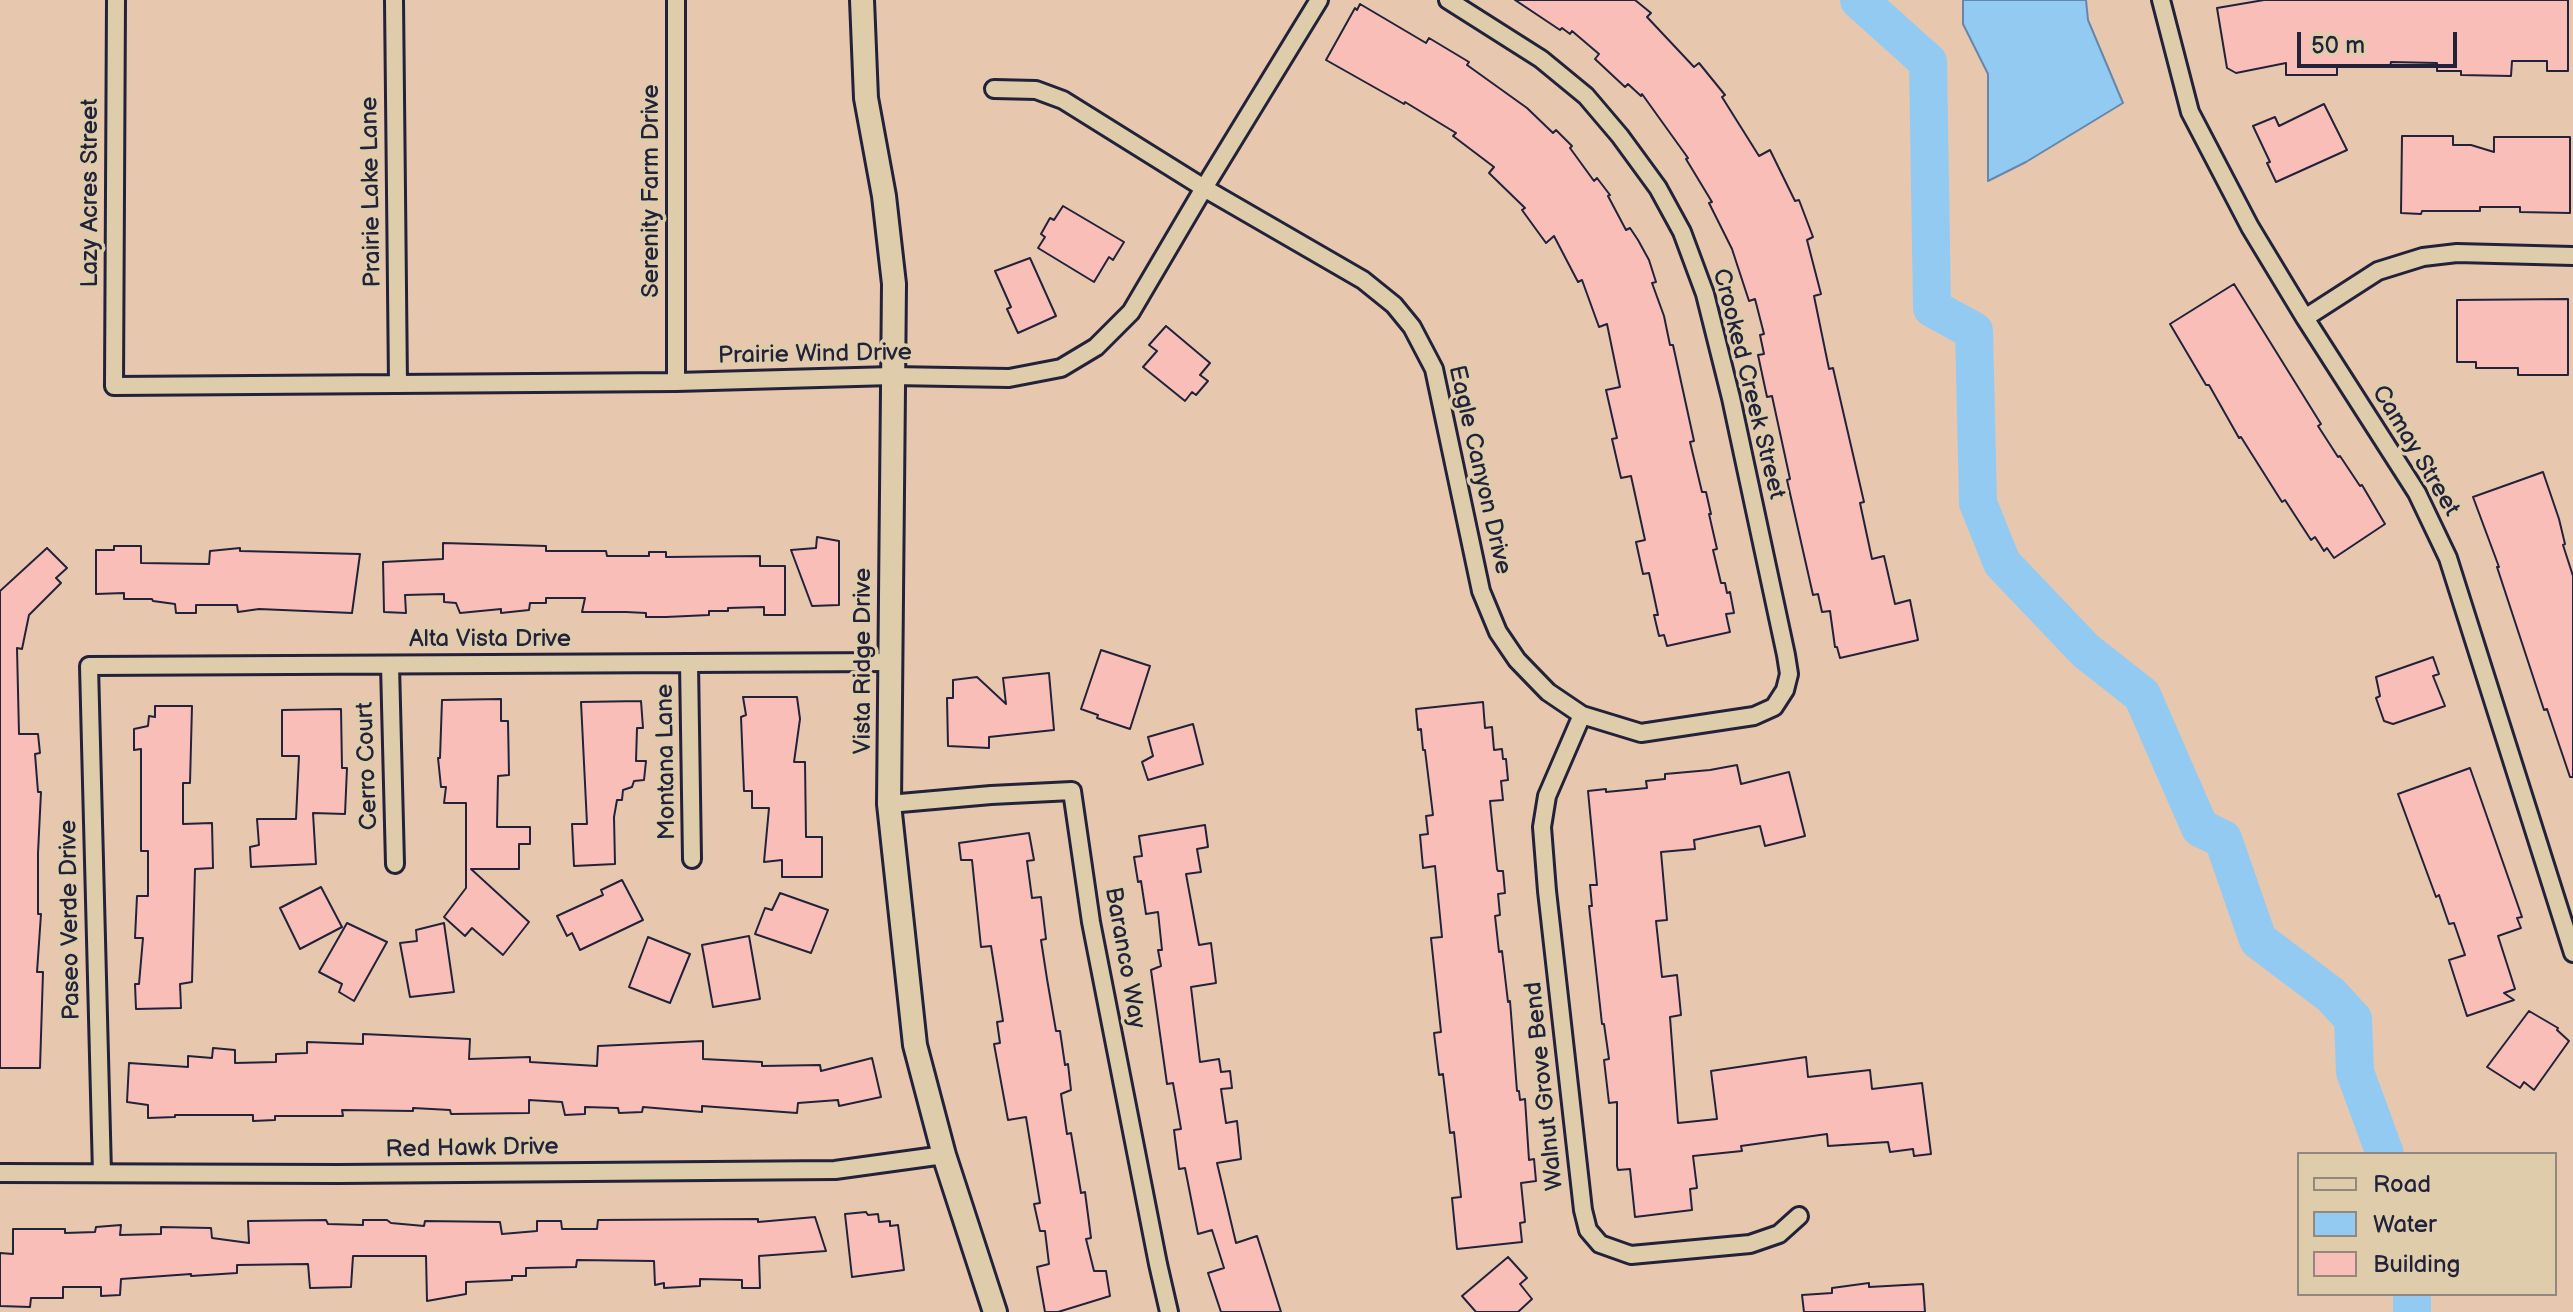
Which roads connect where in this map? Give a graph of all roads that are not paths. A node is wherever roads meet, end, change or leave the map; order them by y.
1 (116, 0) edge
2 (394, 0) edge
3 (676, 0) edge
4 (862, 0) edge
5 (1319, 0) edge
6 (1448, 0) edge
7 (2161, 0) edge
8 (994, 89) dead end
9 (1204, 188) junction
10 (2573, 256) edge
11 (2305, 318) junction
12 (892, 376) junction
13 (676, 382) junction
14 (398, 384) junction
15 (114, 386) joint
16 (891, 662) junction
17 (689, 663) junction
18 (390, 665) junction
19 (89, 666) joint
20 (1785, 690) joint
21 (1582, 715) junction
22 (889, 804) junction
23 (692, 859) dead end
24 (395, 864) dead end
25 (2573, 953) edge
26 (944, 1155) junction
27 (0, 1173) edge
28 (102, 1173) junction
29 (1799, 1216) dead end
30 (995, 1312) edge
31 (1169, 1312) edge

1 - 15 street, Lazy Acres Street
2 - 14 street, Prairie Lake Lane
3 - 13 street, Serenity Farm Drive
4 - 12 street, Vista Ridge Drive
5 - 9 street, Prairie Wind Drive
6 - 20 street, Crooked Creek Street
7 - 11 street, Camay Street
8 - 9 street, Eagle Canyon Drive
9 - 12 street, Prairie Wind Drive
9 - 21 street, Eagle Canyon Drive
10 - 11 street
11 - 25 street, Camay Street
12 - 13 street, Prairie Wind Drive
12 - 16 street, Vista Ridge Drive
13 - 14 street, Prairie Wind Drive
14 - 15 street, Prairie Wind Drive
16 - 17 street, Alta Vista Drive
16 - 22 street, Vista Ridge Drive
17 - 18 street, Alta Vista Drive
17 - 23 street, Montana Lane
18 - 19 street, Alta Vista Drive
18 - 24 street, Cerro Court
19 - 28 street, Paseo Verde Drive
20 - 21 street, Eagle Canyon Drive
21 - 29 street, Walnut Grove Bend
22 - 26 street, Vista Ridge Drive
22 - 31 street, Baranco Way
26 - 28 street, Red Hawk Drive
26 - 30 street, Vista Ridge Drive
27 - 28 street, Red Hawk Drive

